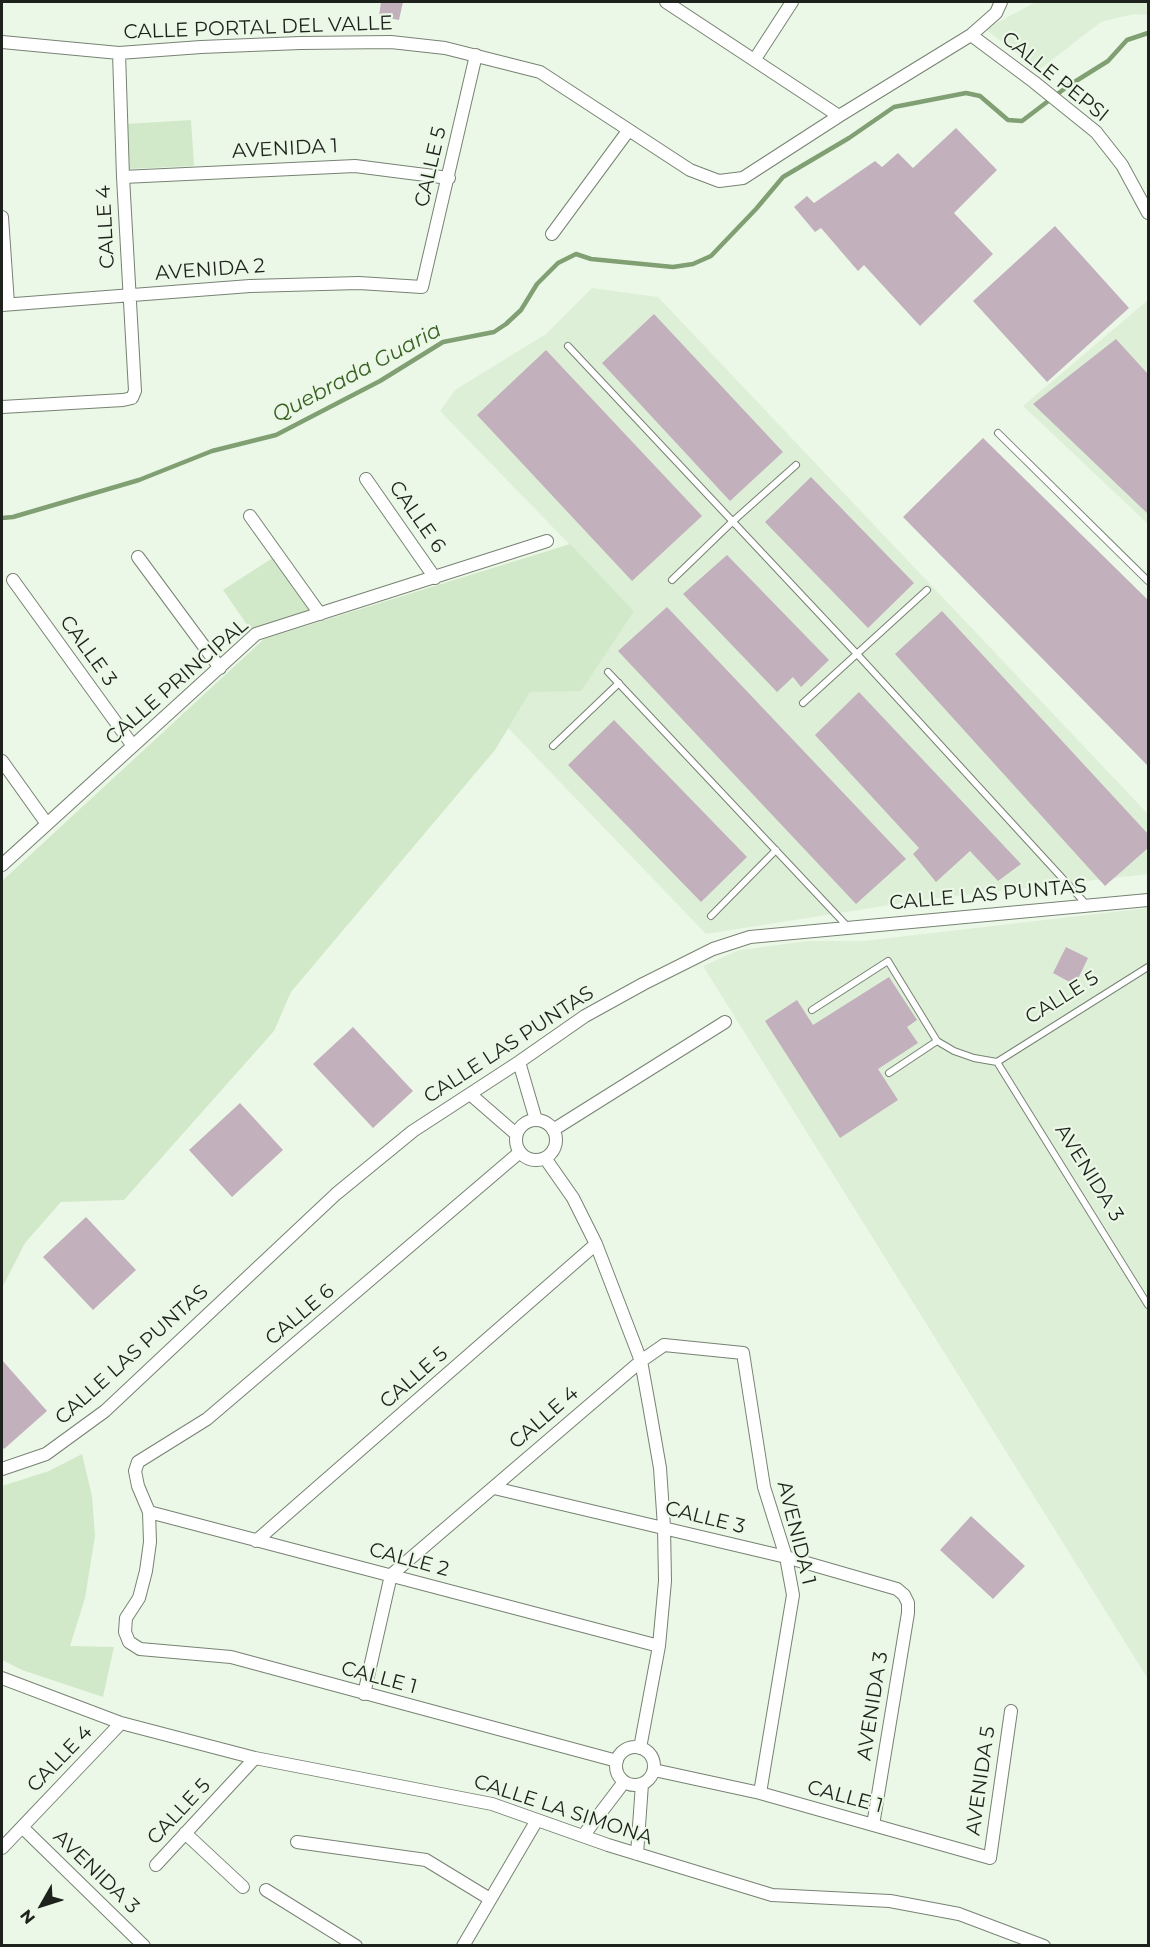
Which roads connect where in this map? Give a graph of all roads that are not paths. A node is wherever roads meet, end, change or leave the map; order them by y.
1 (666, 2) edge
2 (792, 2) edge
3 (1001, 2) edge
4 (970, 35) junction
5 (2, 42) edge
6 (118, 53) junction
7 (476, 55) junction
8 (755, 59) junction
9 (839, 116) junction
10 (628, 131) junction
11 (123, 177) junction
12 (449, 178) junction
13 (1149, 213) edge
14 (2, 217) edge
15 (552, 234) dead end
16 (422, 287) joint
17 (130, 295) junction
18 (5, 305) edge
19 (568, 346) dead end
20 (2, 407) edge
21 (998, 433) dead end
22 (796, 465) dead end
23 (366, 479) dead end
24 (250, 516) dead end
25 (732, 522) junction
26 (547, 541) dead end
27 (138, 557) dead end
28 (435, 578) junction
29 (12, 580) dead end
30 (672, 580) dead end
31 (1149, 582) edge
32 (927, 590) dead end
33 (320, 614) junction
34 (857, 654) junction
35 (220, 668) junction
36 (608, 672) dead end
37 (619, 683) junction
38 (803, 703) dead end
39 (133, 746) junction
40 (553, 746) dead end
41 (2, 761) edge
42 (47, 824) junction
43 (776, 850) junction
44 (2, 865) edge
45 (1149, 900) edge
46 (1087, 906) junction
47 (711, 916) dead end
48 (848, 927) junction
49 (1149, 967) edge
50 (812, 1010) dead end
51 (725, 1022) dead end
52 (937, 1041) junction
53 (519, 1062) junction
54 (997, 1062) junction
55 (889, 1074) dead end
56 (470, 1094) junction
57 (536, 1120) junction
58 (553, 1130) junction
59 (516, 1134) junction
60 (520, 1152) junction
61 (545, 1158) junction
62 (597, 1244) junction
63 (1149, 1305) edge
64 (744, 1353) joint
65 (641, 1361) junction
66 (2, 1469) edge
67 (494, 1488) junction
68 (149, 1512) junction
69 (664, 1527) junction
70 (256, 1541) junction
71 (786, 1557) junction
72 (391, 1575) junction
73 (904, 1595) joint
74 (659, 1646) junction
75 (2, 1678) edge
76 (364, 1694) junction
77 (1011, 1711) dead end
78 (121, 1723) junction
79 (640, 1748) junction
80 (255, 1758) junction
81 (617, 1761) junction
82 (654, 1770) junction
83 (624, 1782) junction
84 (642, 1784) junction
85 (760, 1793) junction
86 (537, 1820) junction
87 (873, 1825) junction
88 (22, 1827) junction
89 (185, 1833) junction
90 (584, 1836) junction
91 (297, 1842) dead end
92 (2, 1848) edge
93 (638, 1854) junction
94 (990, 1858) joint
95 (156, 1865) dead end
96 (243, 1887) dead end
97 (266, 1890) dead end
98 (490, 1899) junction
99 (144, 1946) edge
100 (356, 1946) edge
101 (463, 1946) edge
102 (1044, 1946) edge

1 - 8 street
2 - 8 street
3 - 4 street, CALLE PORTAL DEL VALLE
4 - 9 street, CALLE PORTAL DEL VALLE
4 - 13 street, CALLE PEPSI
5 - 6 street, CALLE PORTAL DEL VALLE
6 - 7 street, CALLE PORTAL DEL VALLE
6 - 11 street, CALLE 4
7 - 10 street, CALLE PORTAL DEL VALLE
7 - 12 street, CALLE 5
8 - 9 street
9 - 10 street, CALLE PORTAL DEL VALLE
10 - 15 street
11 - 12 street, AVENIDA 1
11 - 17 street, CALLE 4
12 - 16 street, CALLE 5
14 - 18 street
16 - 17 street, AVENIDA 2
17 - 18 street, AVENIDA 2
17 - 20 street, CALLE 4
19 - 25 lane
21 - 31 lane
22 - 25 lane
23 - 28 street, CALLE 6
24 - 33 street
25 - 30 lane
25 - 34 lane
26 - 28 street, CALLE PRINCIPAL
27 - 35 street
28 - 33 street, CALLE PRINCIPAL
29 - 39 street, CALLE 3
32 - 34 lane
33 - 35 street, CALLE PRINCIPAL
34 - 38 lane
34 - 46 lane
35 - 39 street, CALLE PRINCIPAL
36 - 37 lane
37 - 40 lane
37 - 43 lane
39 - 42 street, CALLE PRINCIPAL
41 - 42 street
42 - 44 street, CALLE PRINCIPAL
43 - 47 lane
43 - 48 lane
45 - 46 street, CALLE LAS PUNTAS
46 - 48 street, CALLE LAS PUNTAS
48 - 53 street, CALLE LAS PUNTAS
49 - 54 lane, CALLE 5
50 - 52 lane
51 - 58 street
52 - 54 lane
52 - 55 lane
53 - 56 street, CALLE LAS PUNTAS
53 - 57 street
54 - 63 lane, AVENIDA 3
56 - 59 street
56 - 66 street, CALLE LAS PUNTAS
57 - 58 street
57 - 59 street
58 - 61 street
59 - 60 street
60 - 61 street
60 - 68 street, CALLE 6
61 - 62 street
62 - 65 street
62 - 70 street, CALLE 5
64 - 65 street, CALLE 4
64 - 71 street, AVENIDA 1
65 - 67 street, CALLE 4
65 - 69 street
67 - 69 street, CALLE 3
67 - 72 street, CALLE 4
68 - 70 street, CALLE 2
68 - 76 street, CALLE 1
69 - 71 street, CALLE 3
69 - 74 street
70 - 72 street, CALLE 2
71 - 73 street, CALLE 3
71 - 85 street, AVENIDA 1
72 - 74 street, CALLE 2
72 - 76 street
73 - 87 street, AVENIDA 3
74 - 79 street
75 - 78 street, CALLE LA SIMONA
76 - 81 street, CALLE 1
77 - 94 street, AVENIDA 5
78 - 80 street, CALLE LA SIMONA
78 - 88 street, CALLE 4
79 - 81 street
79 - 82 street
80 - 86 street, CALLE LA SIMONA
80 - 89 street, CALLE 5
81 - 83 street
82 - 84 street
82 - 85 street, CALLE 1
83 - 84 street
83 - 90 street
84 - 93 street
85 - 87 street, CALLE 1
86 - 90 street, CALLE LA SIMONA
86 - 98 street
87 - 94 street, CALLE 1
88 - 92 street, CALLE 4
88 - 99 street, AVENIDA 3
89 - 95 street, CALLE 5
89 - 96 street
90 - 93 street, CALLE LA SIMONA
91 - 98 street
93 - 102 street, CALLE LA SIMONA
97 - 100 street
98 - 101 street

